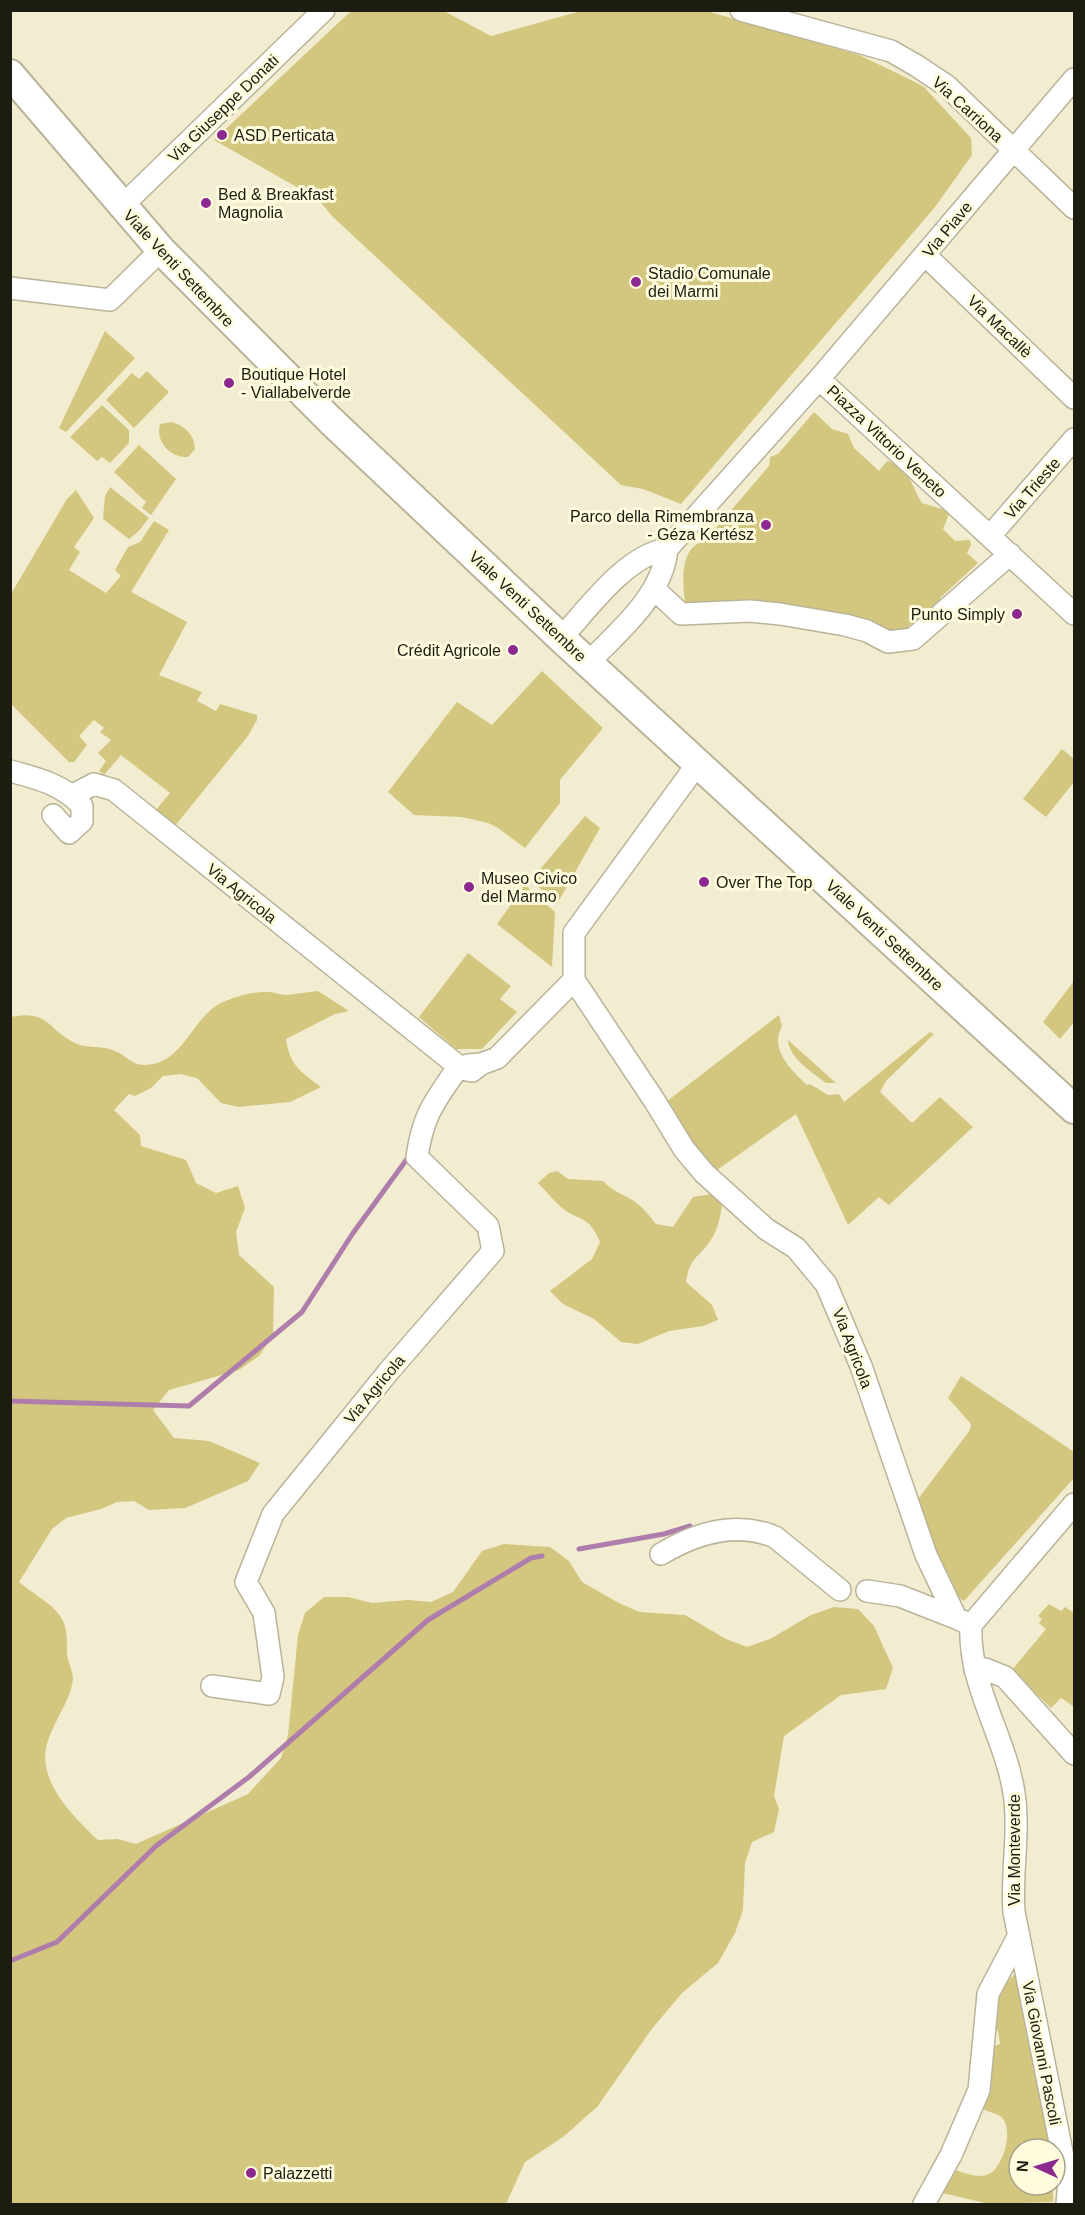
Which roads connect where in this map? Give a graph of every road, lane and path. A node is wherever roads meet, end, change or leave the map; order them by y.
1 (324, 10) edge
2 (741, 10) edge
3 (10, 74) edge
4 (1074, 79) edge
5 (1013, 150) junction
6 (122, 206) junction
7 (1074, 208) edge
8 (160, 250) junction
9 (925, 255) junction
10 (10, 288) edge
11 (819, 379) junction
12 (1074, 398) edge
13 (1074, 440) edge
14 (990, 536) junction
15 (667, 549) junction
16 (1010, 554) junction
17 (654, 589) junction
18 (1074, 614) edge
19 (561, 638) junction
20 (589, 662) junction
21 (698, 763) junction
22 (10, 771) edge
23 (73, 795) junction
24 (53, 815) dead end
25 (574, 980) junction
26 (459, 1065) junction
27 (1074, 1109) edge
28 (1074, 1504) edge
29 (662, 1554) dead end
30 (840, 1590) dead end
31 (867, 1591) dead end
32 (964, 1622) junction
33 (975, 1670) junction
34 (212, 1686) dead end
35 (1074, 1754) edge
36 (1019, 1935) junction
37 (1072, 2174) edge
38 (924, 2205) edge
39 (1066, 2205) edge

1 - 6 street, Via Giuseppe Donati
2 - 5 street, Via Carriona
3 - 6 main road, Viale Venti Settembre
4 - 5 street, Via Piave
5 - 7 street, Via Carriona
5 - 9 street, Via Piave
6 - 8 main road, Viale Venti Settembre
8 - 10 street
8 - 19 main road, Viale Venti Settembre
9 - 11 street, Via Piave
9 - 12 street, Via Macallè
11 - 14 street, Piazza Vittorio Veneto
11 - 15 street, Piazza Vittorio Veneto
13 - 14 street, Via Trieste
14 - 16 street, Piazza Vittorio Veneto
15 - 17 street, Piazza Vittorio Veneto
15 - 19 street, Piazza Vittorio Veneto
16 - 17 street
16 - 18 street, Piazza Vittorio Veneto
17 - 20 street, Piazza Vittorio Veneto
19 - 20 main road, Viale Venti Settembre
20 - 21 main road, Viale Venti Settembre
21 - 25 street
21 - 27 main road, Viale Venti Settembre
22 - 23 street
23 - 24 street
23 - 26 street, Via Agricola
25 - 26 street
25 - 32 street, Via Agricola
26 - 34 street, Via Agricola
28 - 32 street
29 - 30 street
31 - 32 street
32 - 33 street, Via Monteverde
33 - 35 street
33 - 36 street, Via Monteverde
36 - 37 street, Via Giovanni Pascoli
36 - 38 street
37 - 39 street, Via Giovanni Pascoli

